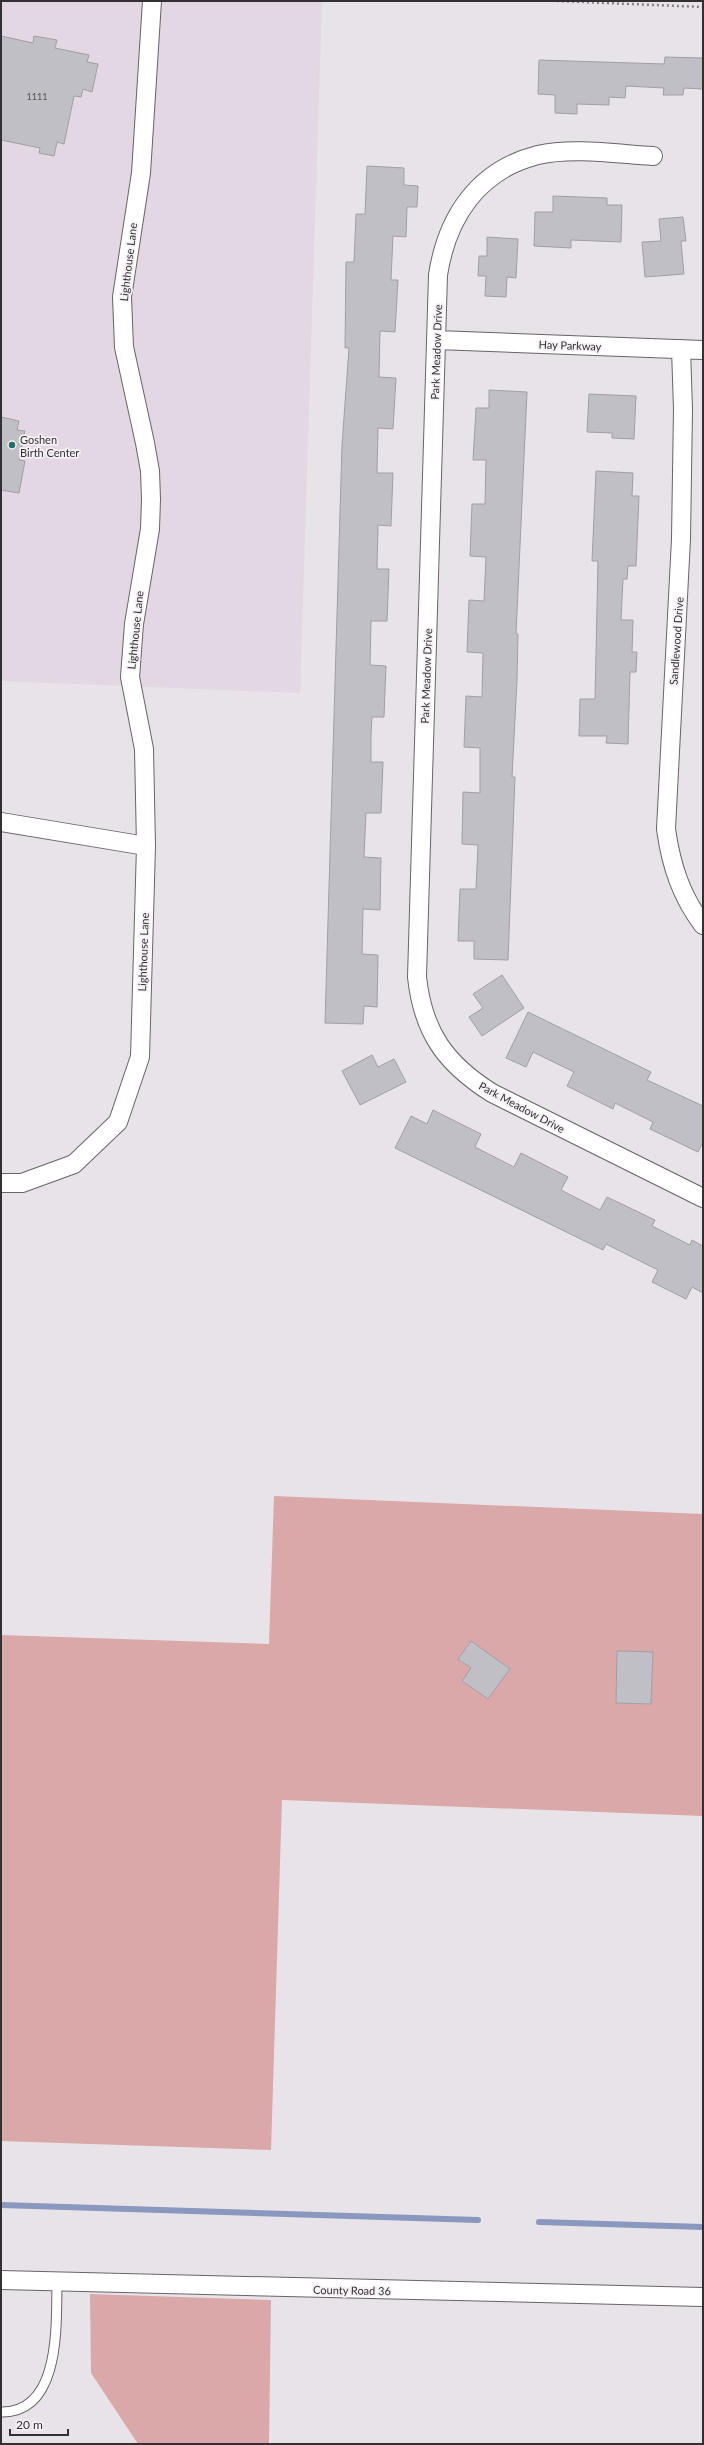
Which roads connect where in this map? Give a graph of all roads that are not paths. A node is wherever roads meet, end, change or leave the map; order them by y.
1 (152, 1) edge
2 (653, 156) dead end
3 (437, 340) junction
4 (681, 350) junction
5 (703, 350) edge
6 (1, 822) edge
7 (146, 846) junction
8 (703, 925) edge
9 (1, 1183) edge
10 (703, 1198) edge
11 (1, 2280) edge
12 (57, 2281) junction
13 (703, 2297) edge
14 (1, 2412) edge

1 - 7 street, Lighthouse Lane
2 - 3 street, Park Meadow Drive
3 - 4 street, Hay Parkway
3 - 10 street, Park Meadow Drive
4 - 5 street, Hay Parkway
4 - 8 street, Sandlewood Drive
6 - 7 street
7 - 9 street, Lighthouse Lane
11 - 12 street, County Road 36
12 - 13 street, County Road 36
12 - 14 lane

